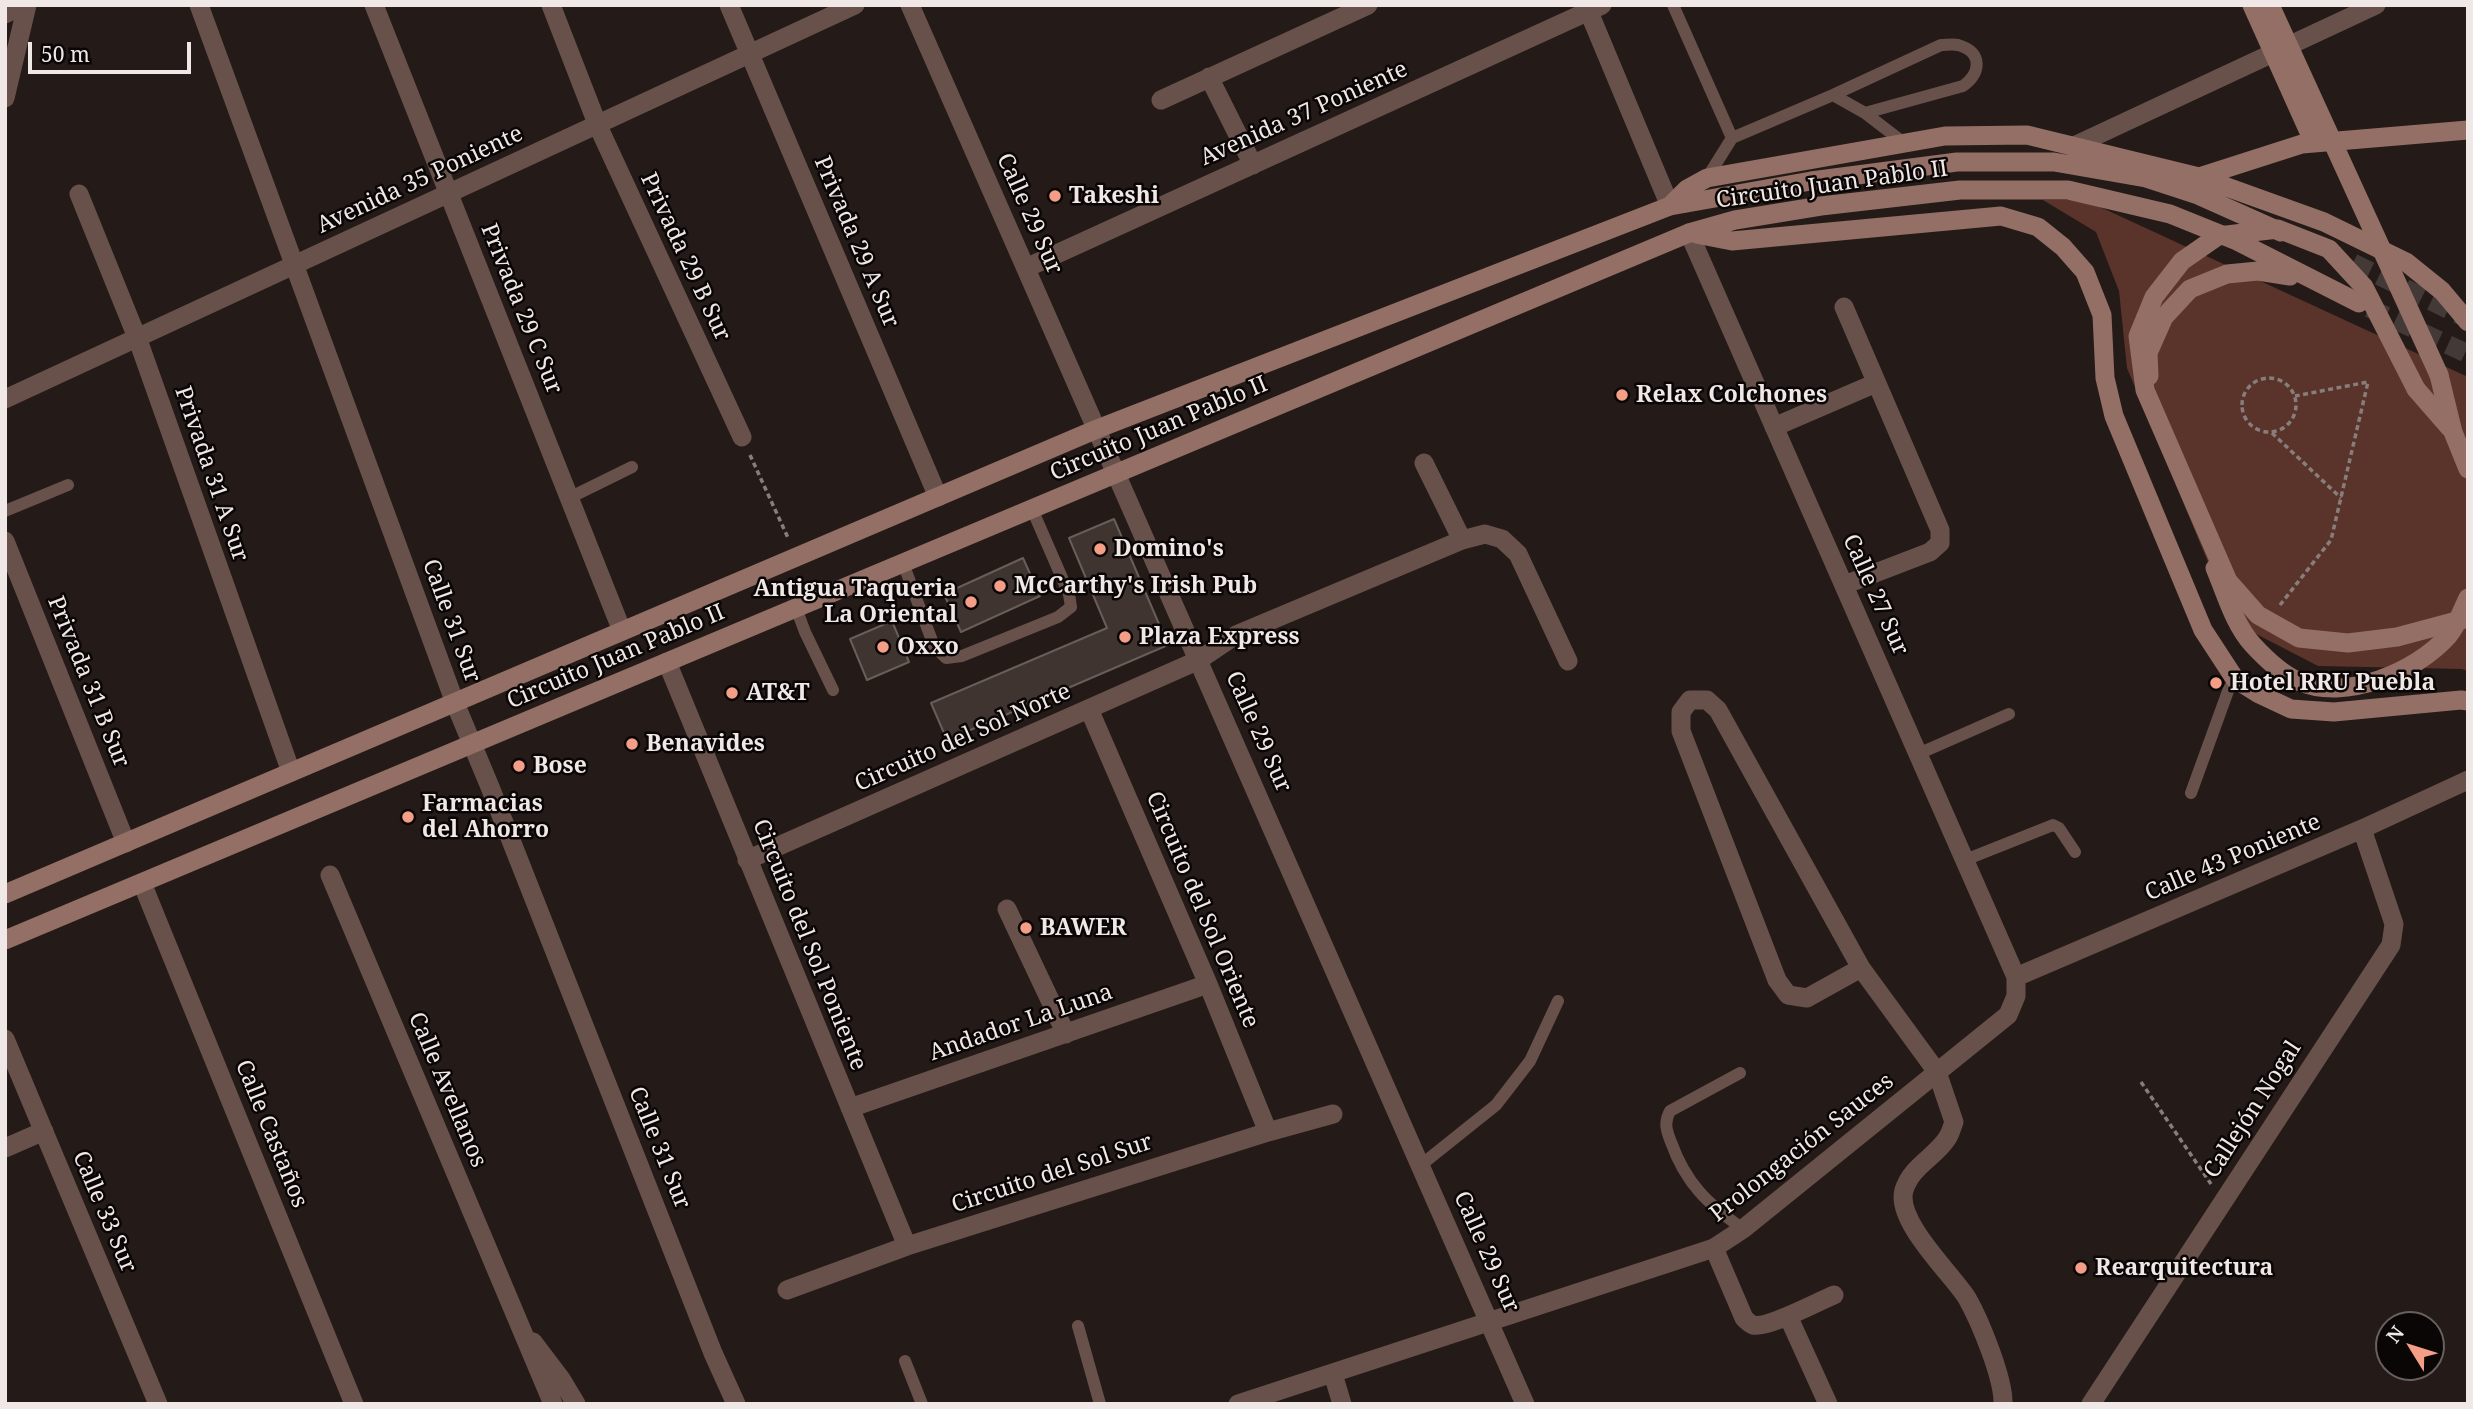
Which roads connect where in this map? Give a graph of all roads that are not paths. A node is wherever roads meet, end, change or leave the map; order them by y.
1 (26, 5) edge
2 (199, 5) edge
3 (374, 5) edge
4 (551, 5) edge
5 (729, 5) edge
6 (855, 5) edge
7 (909, 5) edge
8 (1368, 5) edge
9 (1672, 5) edge
10 (2252, 5) edge
11 (2270, 5) edge
12 (2279, 5) edge
13 (2376, 5) edge
14 (1592, 7) edge
15 (5, 14) edge
16 (2295, 44) junction
17 (750, 54) junction
18 (2275, 54) junction
19 (1209, 78) junction
20 (1833, 95) junction
21 (5, 98) edge
22 (1161, 100) dead end
23 (1865, 113) junction
24 (597, 126) junction
25 (2468, 130) edge
26 (1732, 138) junction
27 (2341, 141) junction
28 (1904, 143) junction
29 (2314, 143) junction
30 (2076, 145) junction
31 (1253, 165) junction
32 (2199, 177) junction
33 (1707, 178) junction
34 (79, 194) dead end
35 (449, 194) junction
36 (1670, 206) junction
37 (1689, 233) junction
38 (2353, 262) tunnel mouth
39 (295, 264) junction
40 (1026, 268) junction
41 (2306, 278) junction
42 (2359, 303) tunnel mouth
43 (1844, 307) dead end
44 (2468, 322) edge
45 (138, 340) junction
46 (1876, 383) junction
47 (5, 399) edge
48 (1774, 427) junction
49 (1097, 429) junction
50 (2453, 432) junction
51 (742, 437) road end
52 (1424, 463) dead end
53 (632, 467) dead end
54 (2468, 469) edge
55 (1116, 473) junction
56 (68, 485) dead end
57 (938, 497) junction
58 (569, 498) junction
59 (1032, 509) junction
60 (5, 511) edge
61 (1462, 540) junction
62 (5, 541) edge
63 (903, 563) junction
64 (1844, 585) junction
65 (2468, 598) edge
66 (796, 608) junction
67 (2468, 618) edge
68 (622, 631) junction
69 (1199, 660) junction
70 (1568, 661) dead end
71 (667, 662) junction
72 (2235, 679) junction
73 (833, 690) dead end
74 (2468, 701) edge
75 (455, 703) junction
76 (1089, 709) junction
77 (2009, 714) dead end
78 (472, 744) junction
79 (1918, 754) junction
80 (291, 772) junction
81 (2468, 780) edge
82 (2191, 793) dead end
83 (2362, 829) junction
84 (125, 843) junction
85 (2075, 852) dead end
86 (747, 860) junction
87 (1965, 860) junction
88 (330, 874) dead end
89 (142, 883) junction
90 (5, 894) edge
91 (1007, 909) dead end
92 (5, 940) edge
93 (1861, 968) junction
94 (2016, 977) junction
95 (1208, 984) junction
96 (1558, 1001) dead end
97 (1066, 1034) junction
98 (5, 1039) edge
99 (1937, 1072) junction
100 (1740, 1073) dead end
101 (850, 1108) junction
102 (1333, 1114) dead end
103 (44, 1131) junction
104 (1268, 1132) junction
105 (5, 1148) edge
106 (1421, 1165) junction
107 (1743, 1229) junction
108 (907, 1246) junction
109 (1714, 1248) junction
110 (787, 1290) dead end
111 (1834, 1295) dead end
112 (1788, 1316) junction
113 (1490, 1322) junction
114 (520, 1325) junction
115 (1078, 1326) dead end
116 (905, 1361) dead end
117 (1333, 1374) junction
118 (158, 1404) edge
119 (354, 1404) edge
120 (553, 1404) edge
121 (576, 1404) edge
122 (736, 1404) edge
123 (922, 1404) edge
124 (1100, 1404) edge
125 (1238, 1404) edge
126 (1342, 1404) edge
127 (1525, 1404) edge
128 (1828, 1404) edge
129 (2003, 1404) edge
130 (2091, 1404) edge

1 - 15 street
1 - 21 street
2 - 39 street, Calle 31 Sur
3 - 35 street, Privada 29 C Sur
4 - 24 street, Privada 29 B Sur
5 - 17 street, Privada 29 A Sur
6 - 17 street, Avenida 35 Poniente
7 - 40 street, Calle 29 Sur
8 - 19 street
9 - 26 lane
10 - 18 main road
11 - 50 main road, bridge
12 - 16 main road
13 - 16 street
14 - 31 street, Avenida 37 Poniente
14 - 36 street
16 - 18 street
16 - 27 main road
17 - 24 street, Avenida 35 Poniente
17 - 57 street, Privada 29 A Sur
18 - 29 main road
18 - 30 street
19 - 22 street
19 - 31 street
20 - 23 lane
20 - 23 lane
20 - 26 lane
23 - 28 lane
24 - 35 street, Avenida 35 Poniente
24 - 51 street, Privada 29 B Sur
25 - 27 main road
26 - 33 lane
27 - 29 main road
28 - 30 main road
28 - 33 main road
29 - 32 main road
30 - 32 main road
31 - 40 street, Avenida 37 Poniente
32 - 44 main road
33 - 36 main road
34 - 45 street, Privada 31 A Sur
35 - 39 street, Avenida 35 Poniente
35 - 58 street, Privada 29 C Sur
36 - 38 main road, Circuito Juan Pablo II
36 - 49 main road, Circuito Juan Pablo II
37 - 41 main road, Circuito Juan Pablo II
37 - 48 street, Calle 27 Sur
37 - 55 main road, Circuito Juan Pablo II
37 - 72 main road
39 - 45 street, Avenida 35 Poniente
39 - 75 street, Calle 31 Sur
40 - 49 street, Calle 29 Sur
41 - 42 main road, Circuito Juan Pablo II
41 - 65 main road
43 - 46 street
45 - 47 street, Avenida 35 Poniente
45 - 80 street, Privada 31 A Sur
46 - 48 street
46 - 64 street
48 - 64 street, Calle 27 Sur
49 - 55 street, Calle 29 Sur
49 - 57 main road, Circuito Juan Pablo II
50 - 54 main road
50 - 67 main road, bridge
52 - 61 street
53 - 58 lane
55 - 59 main road, Circuito Juan Pablo II
55 - 69 street, Calle 29 Sur
56 - 60 lane
57 - 68 main road, Circuito Juan Pablo II
58 - 68 street, Privada 29 C Sur
59 - 63 main road, Circuito Juan Pablo II
59 - 63 lane
61 - 69 street, Circuito del Sol Norte
61 - 70 street, Circuito del Sol Norte
62 - 84 street, Privada 31 B Sur
63 - 66 main road, Circuito Juan Pablo II
64 - 79 street, Calle 27 Sur
66 - 71 main road, Circuito Juan Pablo II
66 - 73 lane
68 - 75 main road, Circuito Juan Pablo II
69 - 76 street, Circuito del Sol Norte
69 - 106 street, Calle 29 Sur
71 - 78 main road, Circuito Juan Pablo II
71 - 86 street, Circuito del Sol Poniente
72 - 74 main road
72 - 82 lane
75 - 78 street, Calle 31 Sur
75 - 80 main road, Circuito Juan Pablo II
76 - 86 street, Circuito del Sol Norte
76 - 95 street, Circuito del Sol Oriente
77 - 79 lane
78 - 89 main road, Circuito Juan Pablo II
78 - 122 street, Calle 31 Sur
79 - 87 street, Calle 27 Sur
80 - 84 main road, Circuito Juan Pablo II
81 - 83 street, Calle 43 Poniente
83 - 94 street, Calle 43 Poniente
83 - 130 street, Callejón Nogal
84 - 90 main road, Circuito Juan Pablo II
85 - 87 lane
86 - 101 street, Circuito del Sol Poniente
87 - 94 street, Calle 27 Sur
88 - 114 street, Calle Avellanos
89 - 92 main road, Circuito Juan Pablo II
89 - 119 street, Calle Castaños
91 - 97 street
93 - 93 street
93 - 99 street
94 - 99 street, Prolongación Sauces
95 - 97 street, Andador La Luna
95 - 104 street, Circuito del Sol Oriente
96 - 106 lane
97 - 101 street, Andador La Luna
98 - 103 street, Calle 33 Sur
99 - 107 street, Prolongación Sauces
99 - 129 street
100 - 107 lane
101 - 108 street, Circuito del Sol Poniente
102 - 104 street, Circuito del Sol Sur
103 - 105 street
103 - 118 street, Calle 33 Sur
104 - 108 street, Circuito del Sol Sur
106 - 113 street, Calle 29 Sur
107 - 109 street, Prolongación Sauces
108 - 110 street, Circuito del Sol Sur
109 - 112 street
109 - 113 street, Prolongación Sauces
111 - 112 street
112 - 128 street
113 - 117 street, Prolongación Sauces
113 - 127 street, Calle 29 Sur
114 - 120 street, Calle Avellanos
114 - 121 street, Calle Avellanos
115 - 124 lane
116 - 123 lane
117 - 125 street, Prolongación Sauces
117 - 126 street

